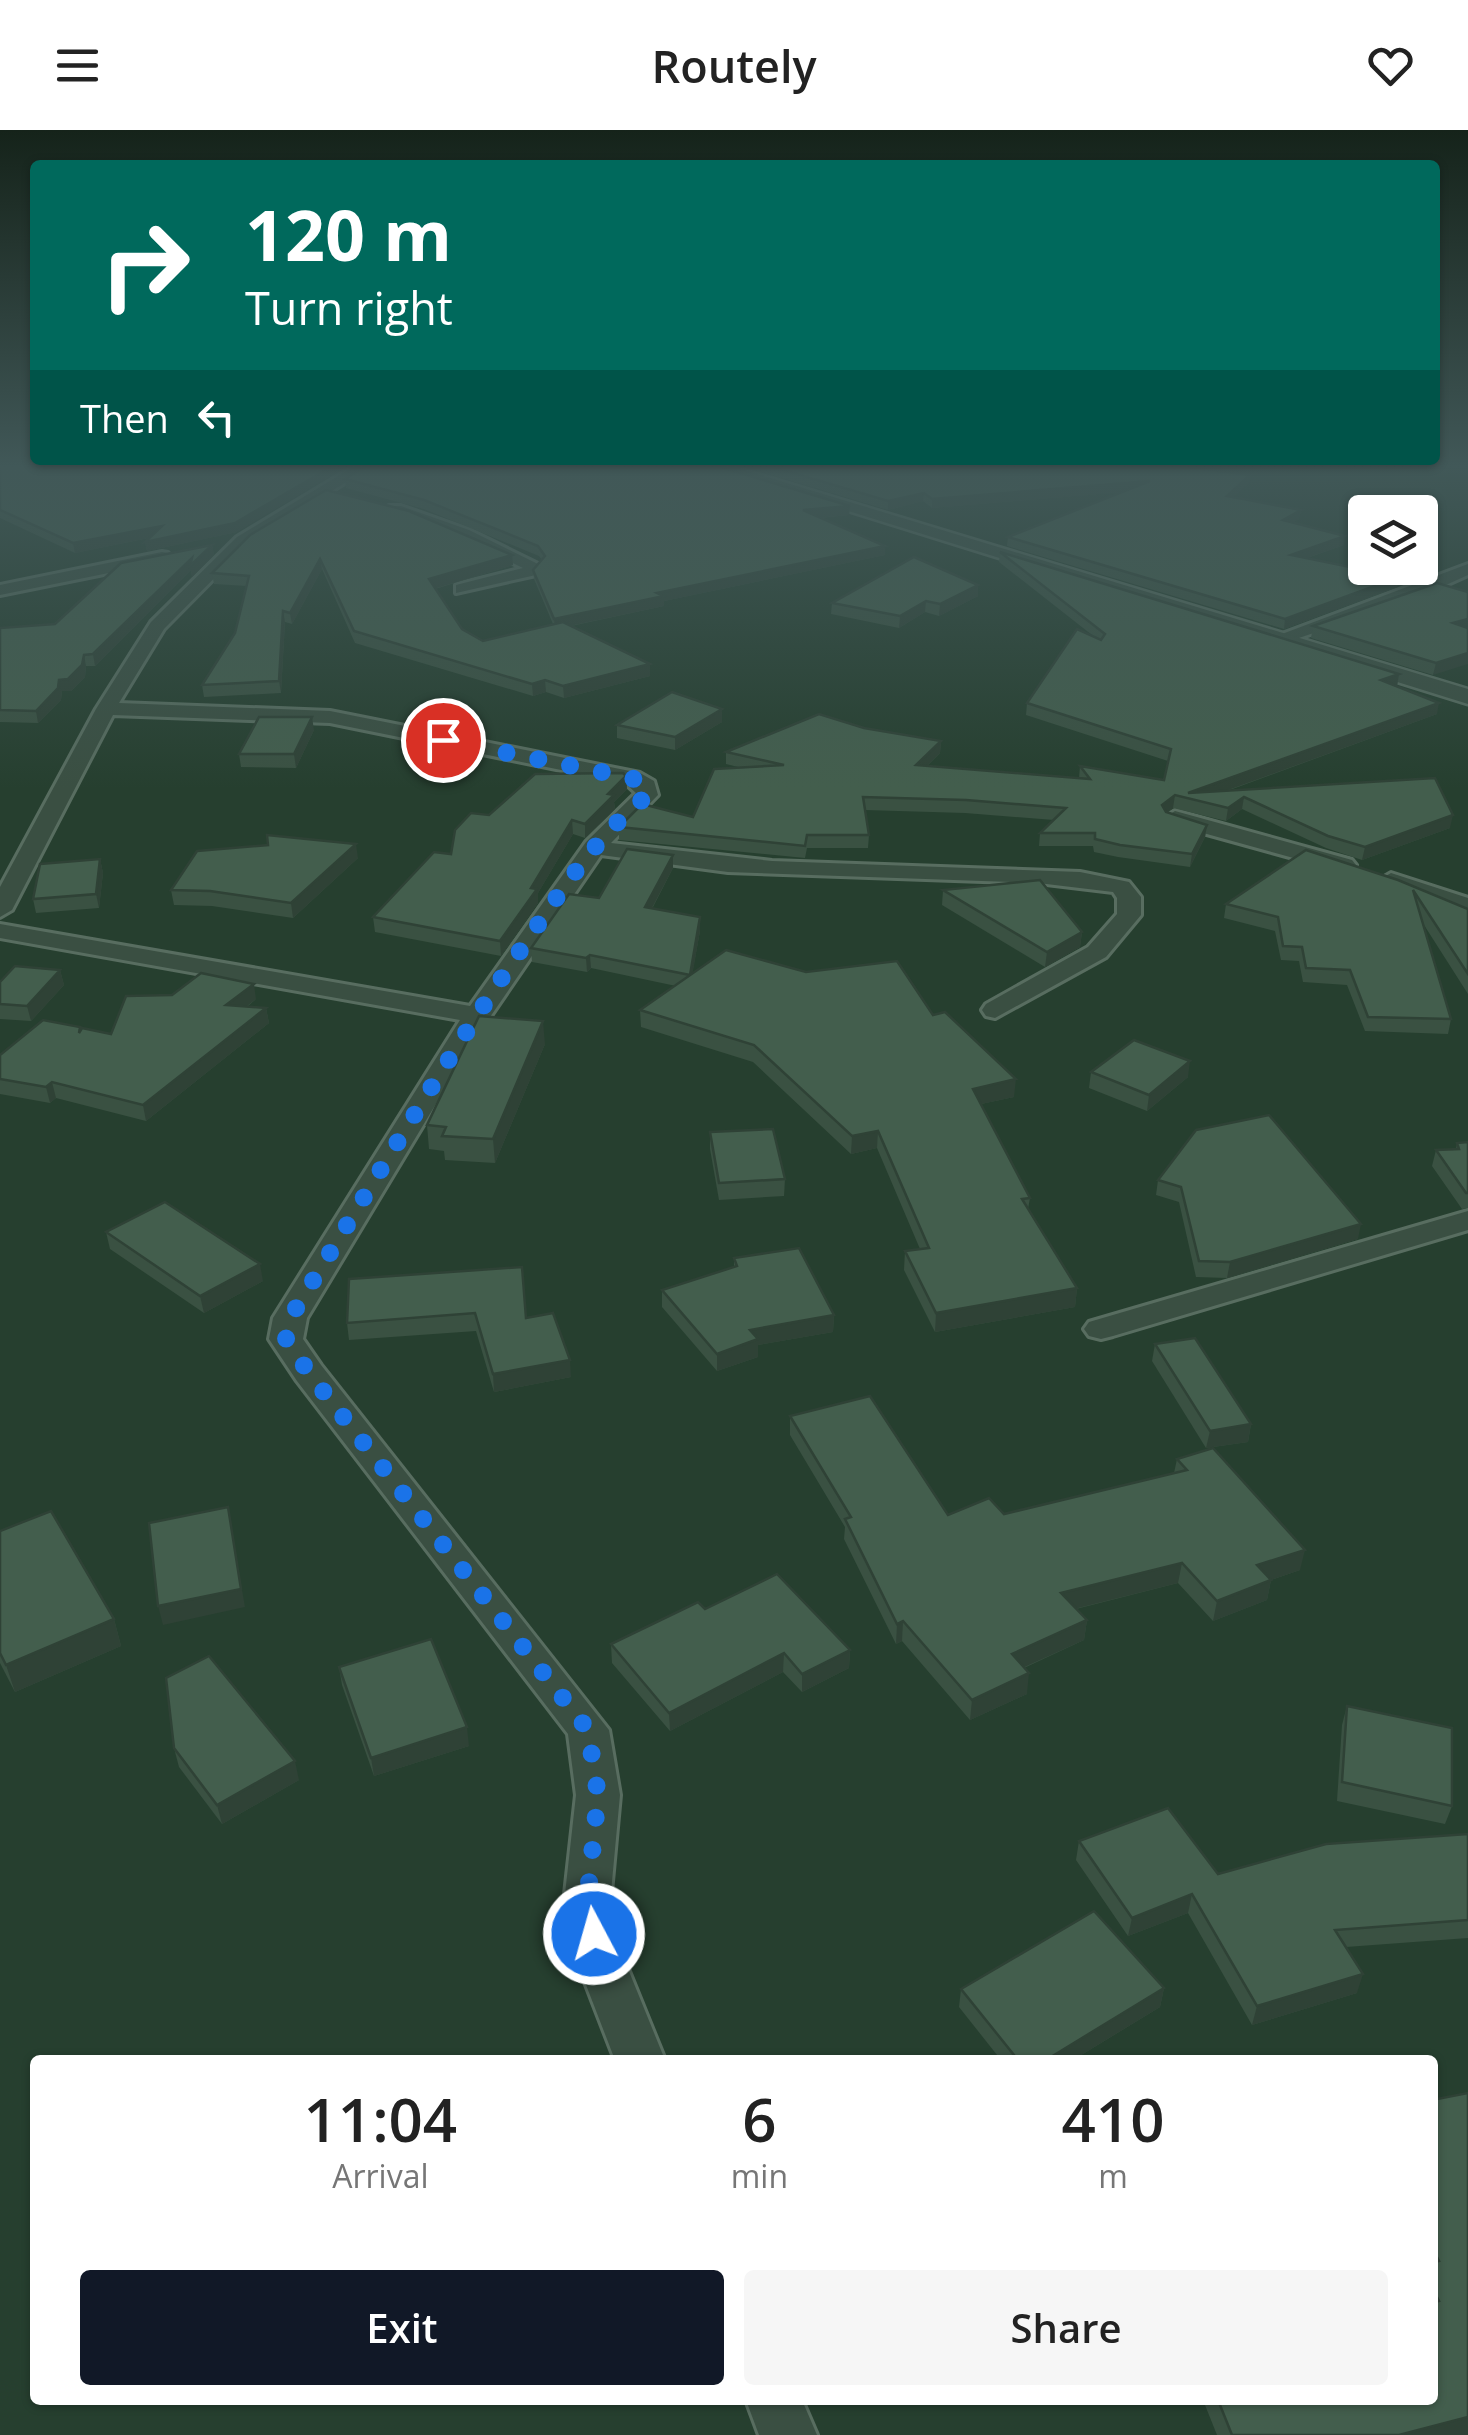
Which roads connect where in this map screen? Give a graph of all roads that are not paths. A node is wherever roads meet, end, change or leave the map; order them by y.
1 (75, 575) edge
2 (208, 575) edge
3 (517, 575) edge
4 (1074, 575) edge
5 (1457, 575) edge
6 (462, 589) edge
7 (0, 590) edge
8 (1283, 638) junction
9 (1468, 697) edge
10 (106, 709) junction
11 (1175, 818) edge
12 (594, 847) junction
13 (1468, 906) edge
14 (0, 910) edge
15 (0, 931) edge
16 (995, 1010) dead end
17 (476, 1015) junction
18 (1468, 1220) edge
19 (1101, 1329) dead end
20 (638, 2055) edge
21 (776, 2405) edge
22 (788, 2435) edge

1 - 7 street
2 - 10 street
3 - 6 street
4 - 8 street
5 - 8 street
8 - 9 street
10 - 12 street
10 - 14 street
11 - 13 street
12 - 16 street
12 - 17 street
15 - 17 street
17 - 20 street
18 - 19 street
21 - 22 street

